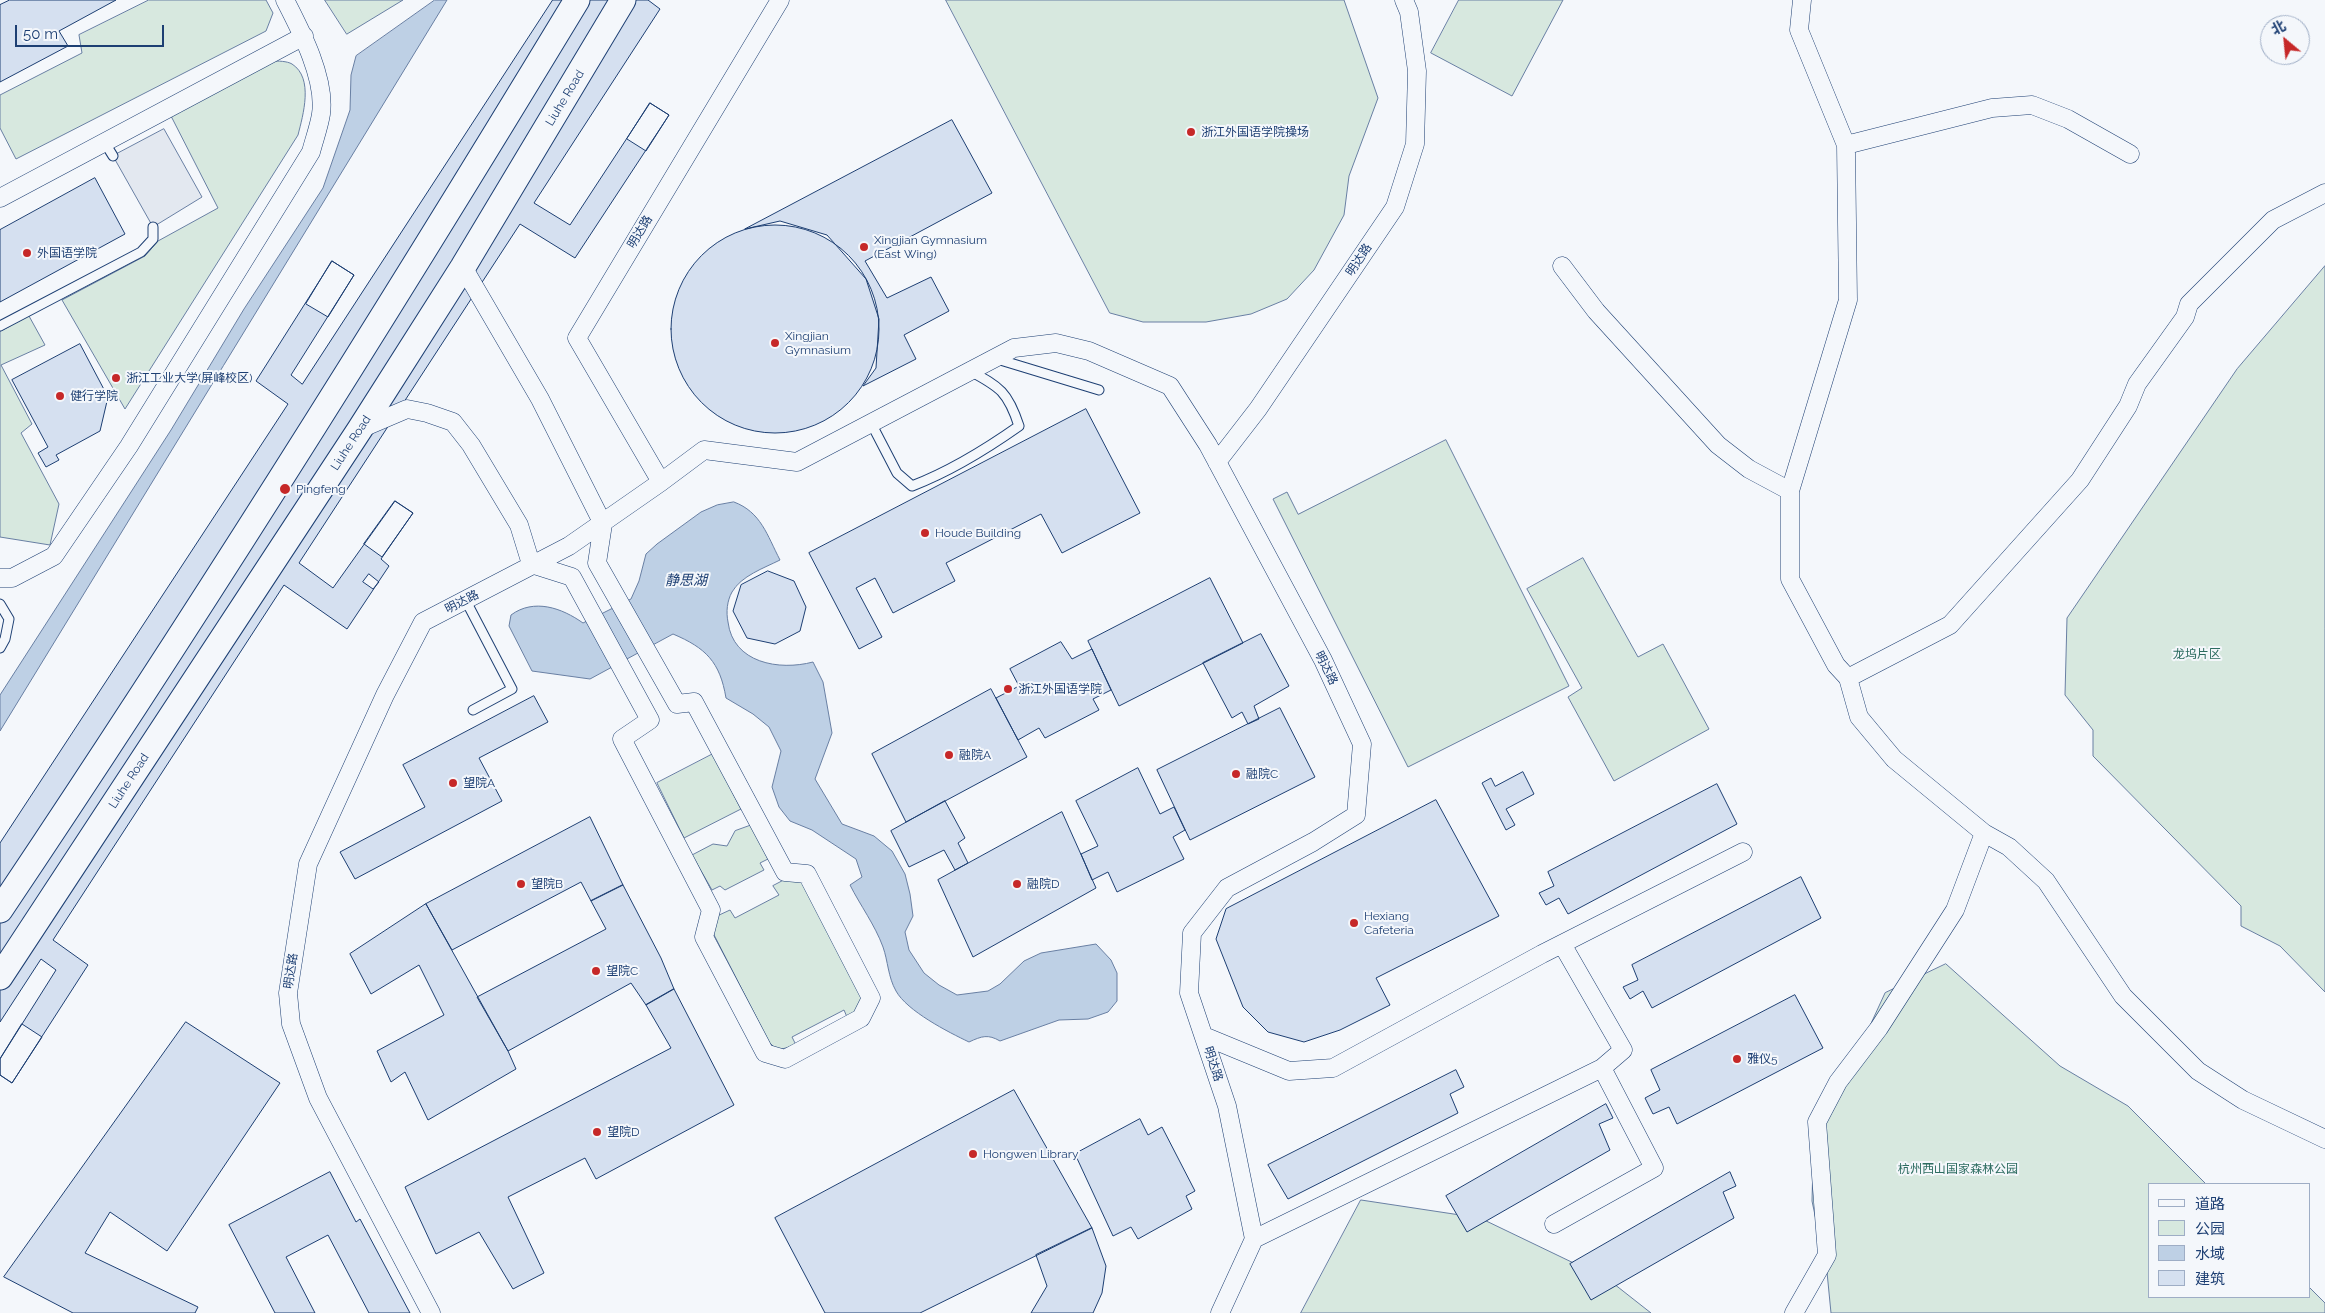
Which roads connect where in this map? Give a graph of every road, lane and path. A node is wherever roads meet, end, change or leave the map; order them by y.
1 (285, 0) edge
2 (577, 0) edge
3 (623, 0) edge
4 (780, 0) edge
5 (1404, 0) edge
6 (1802, 0) edge
7 (304, 36) junction
8 (1846, 145) junction
9 (2130, 154) dead end
10 (1, 194) edge
11 (2325, 194) edge
12 (152, 227) dead end
13 (1562, 266) dead end
14 (463, 267) junction
15 (0, 326) edge
16 (995, 358) junction
17 (969, 371) junction
18 (1098, 390) dead end
19 (871, 423) junction
20 (360, 429) junction
21 (1217, 462) junction
22 (662, 482) junction
23 (1790, 491) junction
24 (603, 524) junction
25 (531, 564) junction
26 (0, 578) edge
27 (466, 601) junction
28 (0, 604) edge
29 (0, 648) edge
30 (1848, 678) junction
31 (473, 710) dead end
32 (1984, 833) junction
33 (1743, 852) dead end
34 (0, 910) edge
35 (1562, 944) junction
36 (0, 977) edge
37 (1204, 1036) junction
38 (1602, 1068) junction
39 (2325, 1139) edge
40 (1554, 1224) dead end
41 (1254, 1238) junction
42 (431, 1313) edge
43 (1220, 1313) edge
44 (1794, 1313) edge

1 - 7 street
2 - 34 main road
3 - 14 main road, Liuhe Road
4 - 22 street, 明达路
5 - 21 street, 明达路
6 - 8 street
7 - 10 street
7 - 26 street
8 - 9 street
8 - 23 street
11 - 30 street
12 - 15 lane
13 - 23 street
14 - 20 main road, Liuhe Road
14 - 24 street
16 - 17 street
16 - 18 lane
16 - 21 street
17 - 19 street
17 - 19 lane
19 - 22 street
20 - 25 street
20 - 36 main road, Liuhe Road
21 - 37 street, 明达路
22 - 24 street, 明达路
23 - 30 street
24 - 25 street, 明达路
24 - 25 street
25 - 27 street, 明达路
27 - 31 lane
27 - 42 street, 明达路
28 - 29 lane
30 - 32 street
32 - 39 street
32 - 44 street
33 - 35 street
35 - 37 street
35 - 38 street
37 - 41 street, 明达路
38 - 40 street
38 - 41 street
41 - 43 street

